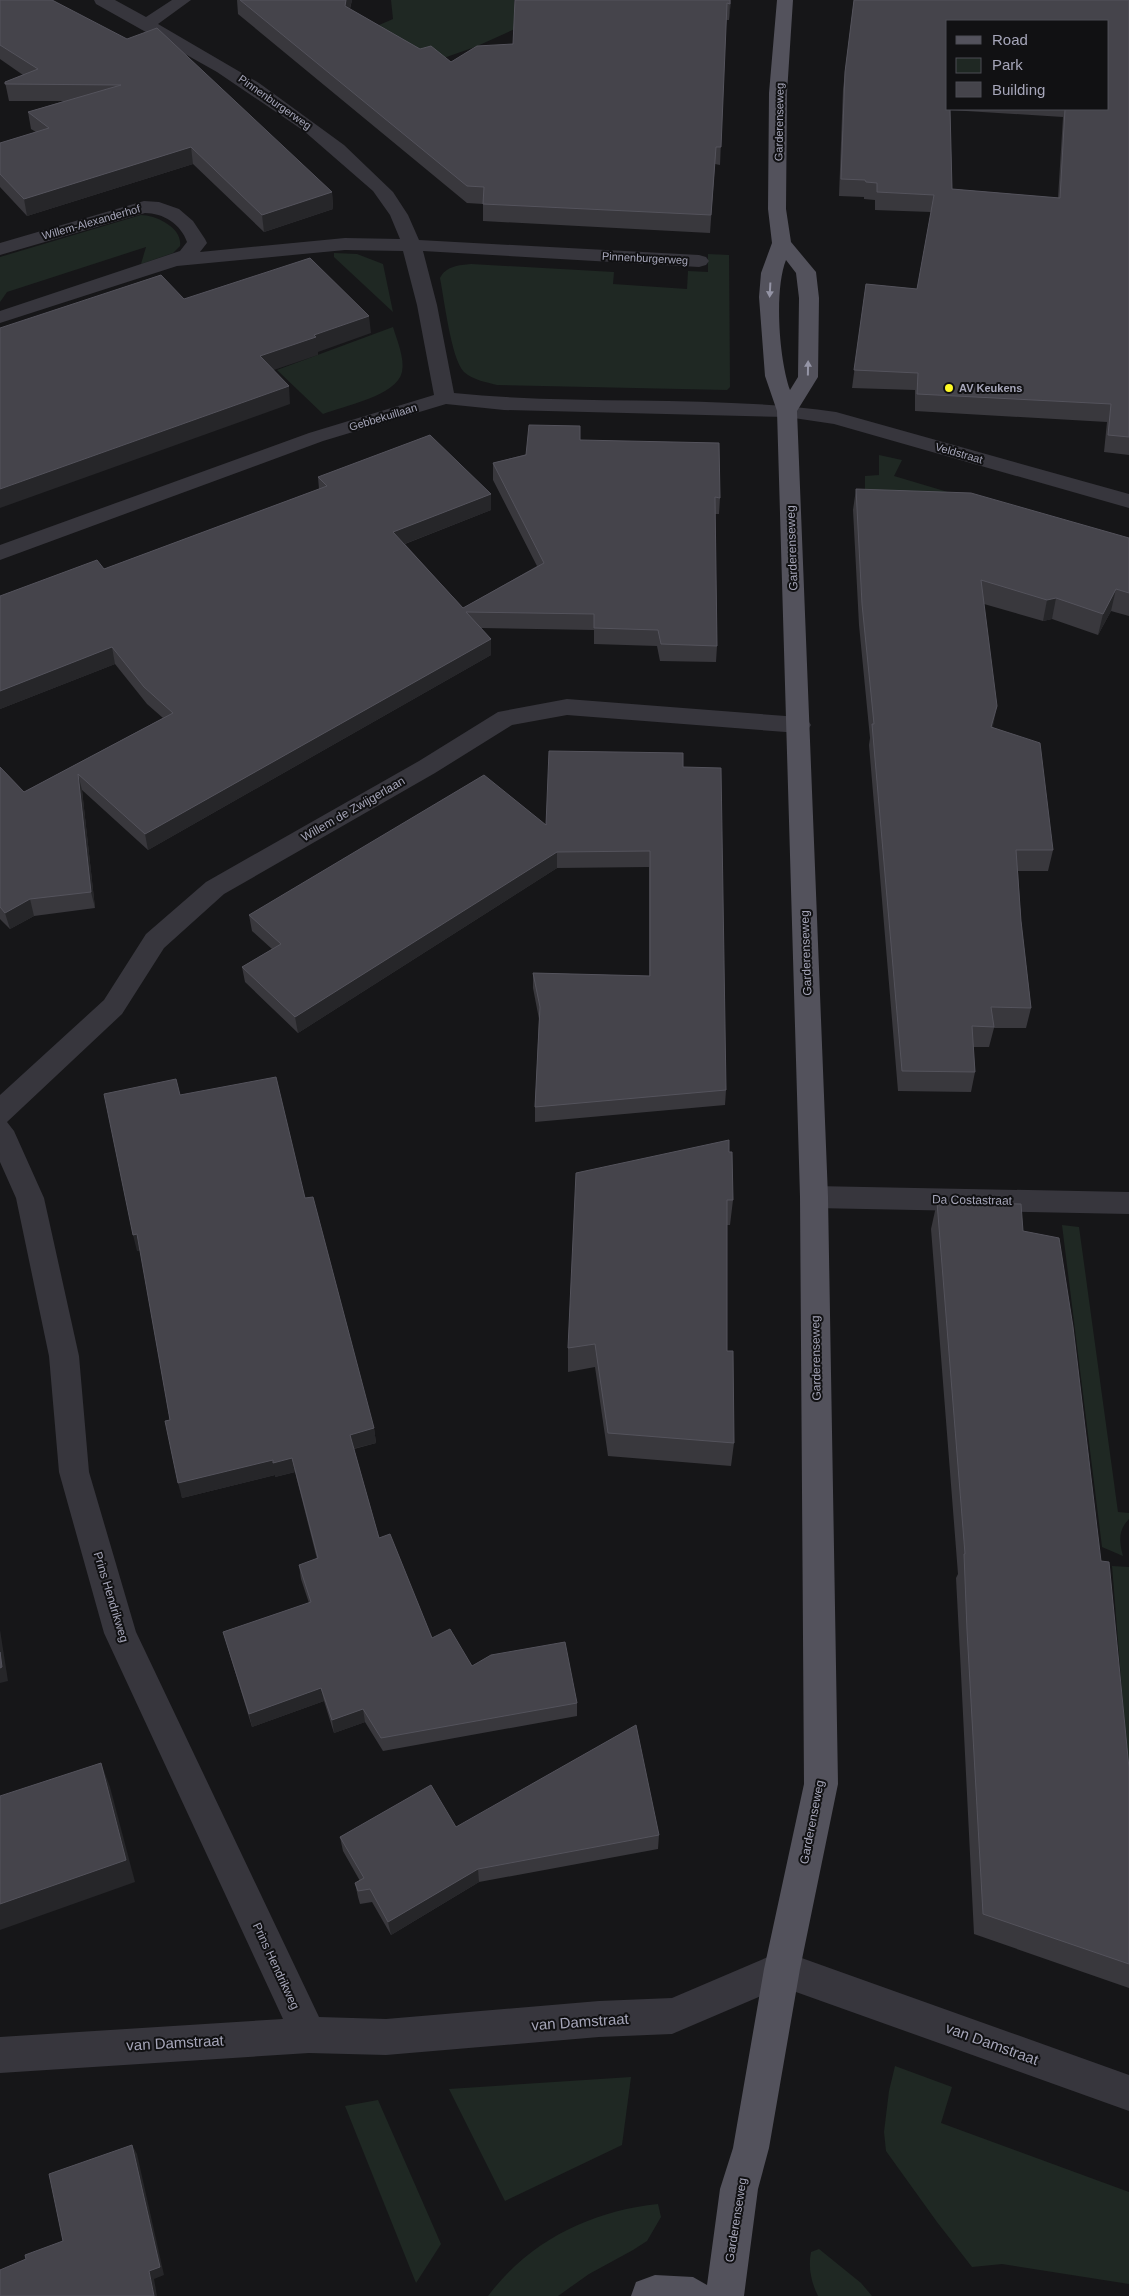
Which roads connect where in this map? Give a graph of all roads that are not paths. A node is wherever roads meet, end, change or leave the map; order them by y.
1 (102, 0) edge
2 (183, 0) edge
3 (785, 0) edge
4 (146, 24) junction
5 (782, 243) junction
6 (410, 245) junction
7 (0, 249) edge
8 (175, 260) junction
9 (699, 261) dead end
10 (0, 317) edge
11 (445, 398) junction
12 (787, 411) junction
13 (1129, 501) edge
14 (0, 553) edge
15 (799, 725) junction
16 (0, 1114) edge
17 (0, 1131) edge
18 (814, 1197) junction
19 (1129, 1203) edge
20 (782, 1969) junction
21 (308, 2035) junction
22 (0, 2055) edge
23 (1129, 2093) edge
24 (650, 2296) edge
25 (693, 2296) edge
26 (724, 2296) edge

1 - 4 street, Pinnenburgerweg
2 - 4 street
3 - 5 main road, Garderenseweg
4 - 6 street, Pinnenburgerweg
5 -> 12 main road, Garderenseweg
12 -> 5 main road
6 - 8 street, Willem-Alexanderhof
6 - 9 street, Pinnenburgerweg
6 - 11 street, Pinnenburgerweg
7 - 8 street, Willem-Alexanderhof
8 - 10 street, Willem-Alexanderhof
11 - 12 street, Gebbekuillaan
11 - 14 street, Gebbekuillaan
12 - 13 street, Veldstraat
12 - 15 main road, Garderenseweg
15 - 16 street, Willem de Zwijgerlaan
15 - 18 main road, Garderenseweg
17 - 21 street, Prins Hendrikweg
18 - 19 street, Da Costastraat
18 - 20 main road, Garderenseweg
20 - 21 street, van Damstraat
20 - 23 street, van Damstraat
20 - 26 main road, Garderenseweg
21 - 22 street, van Damstraat
24 - 25 main road

